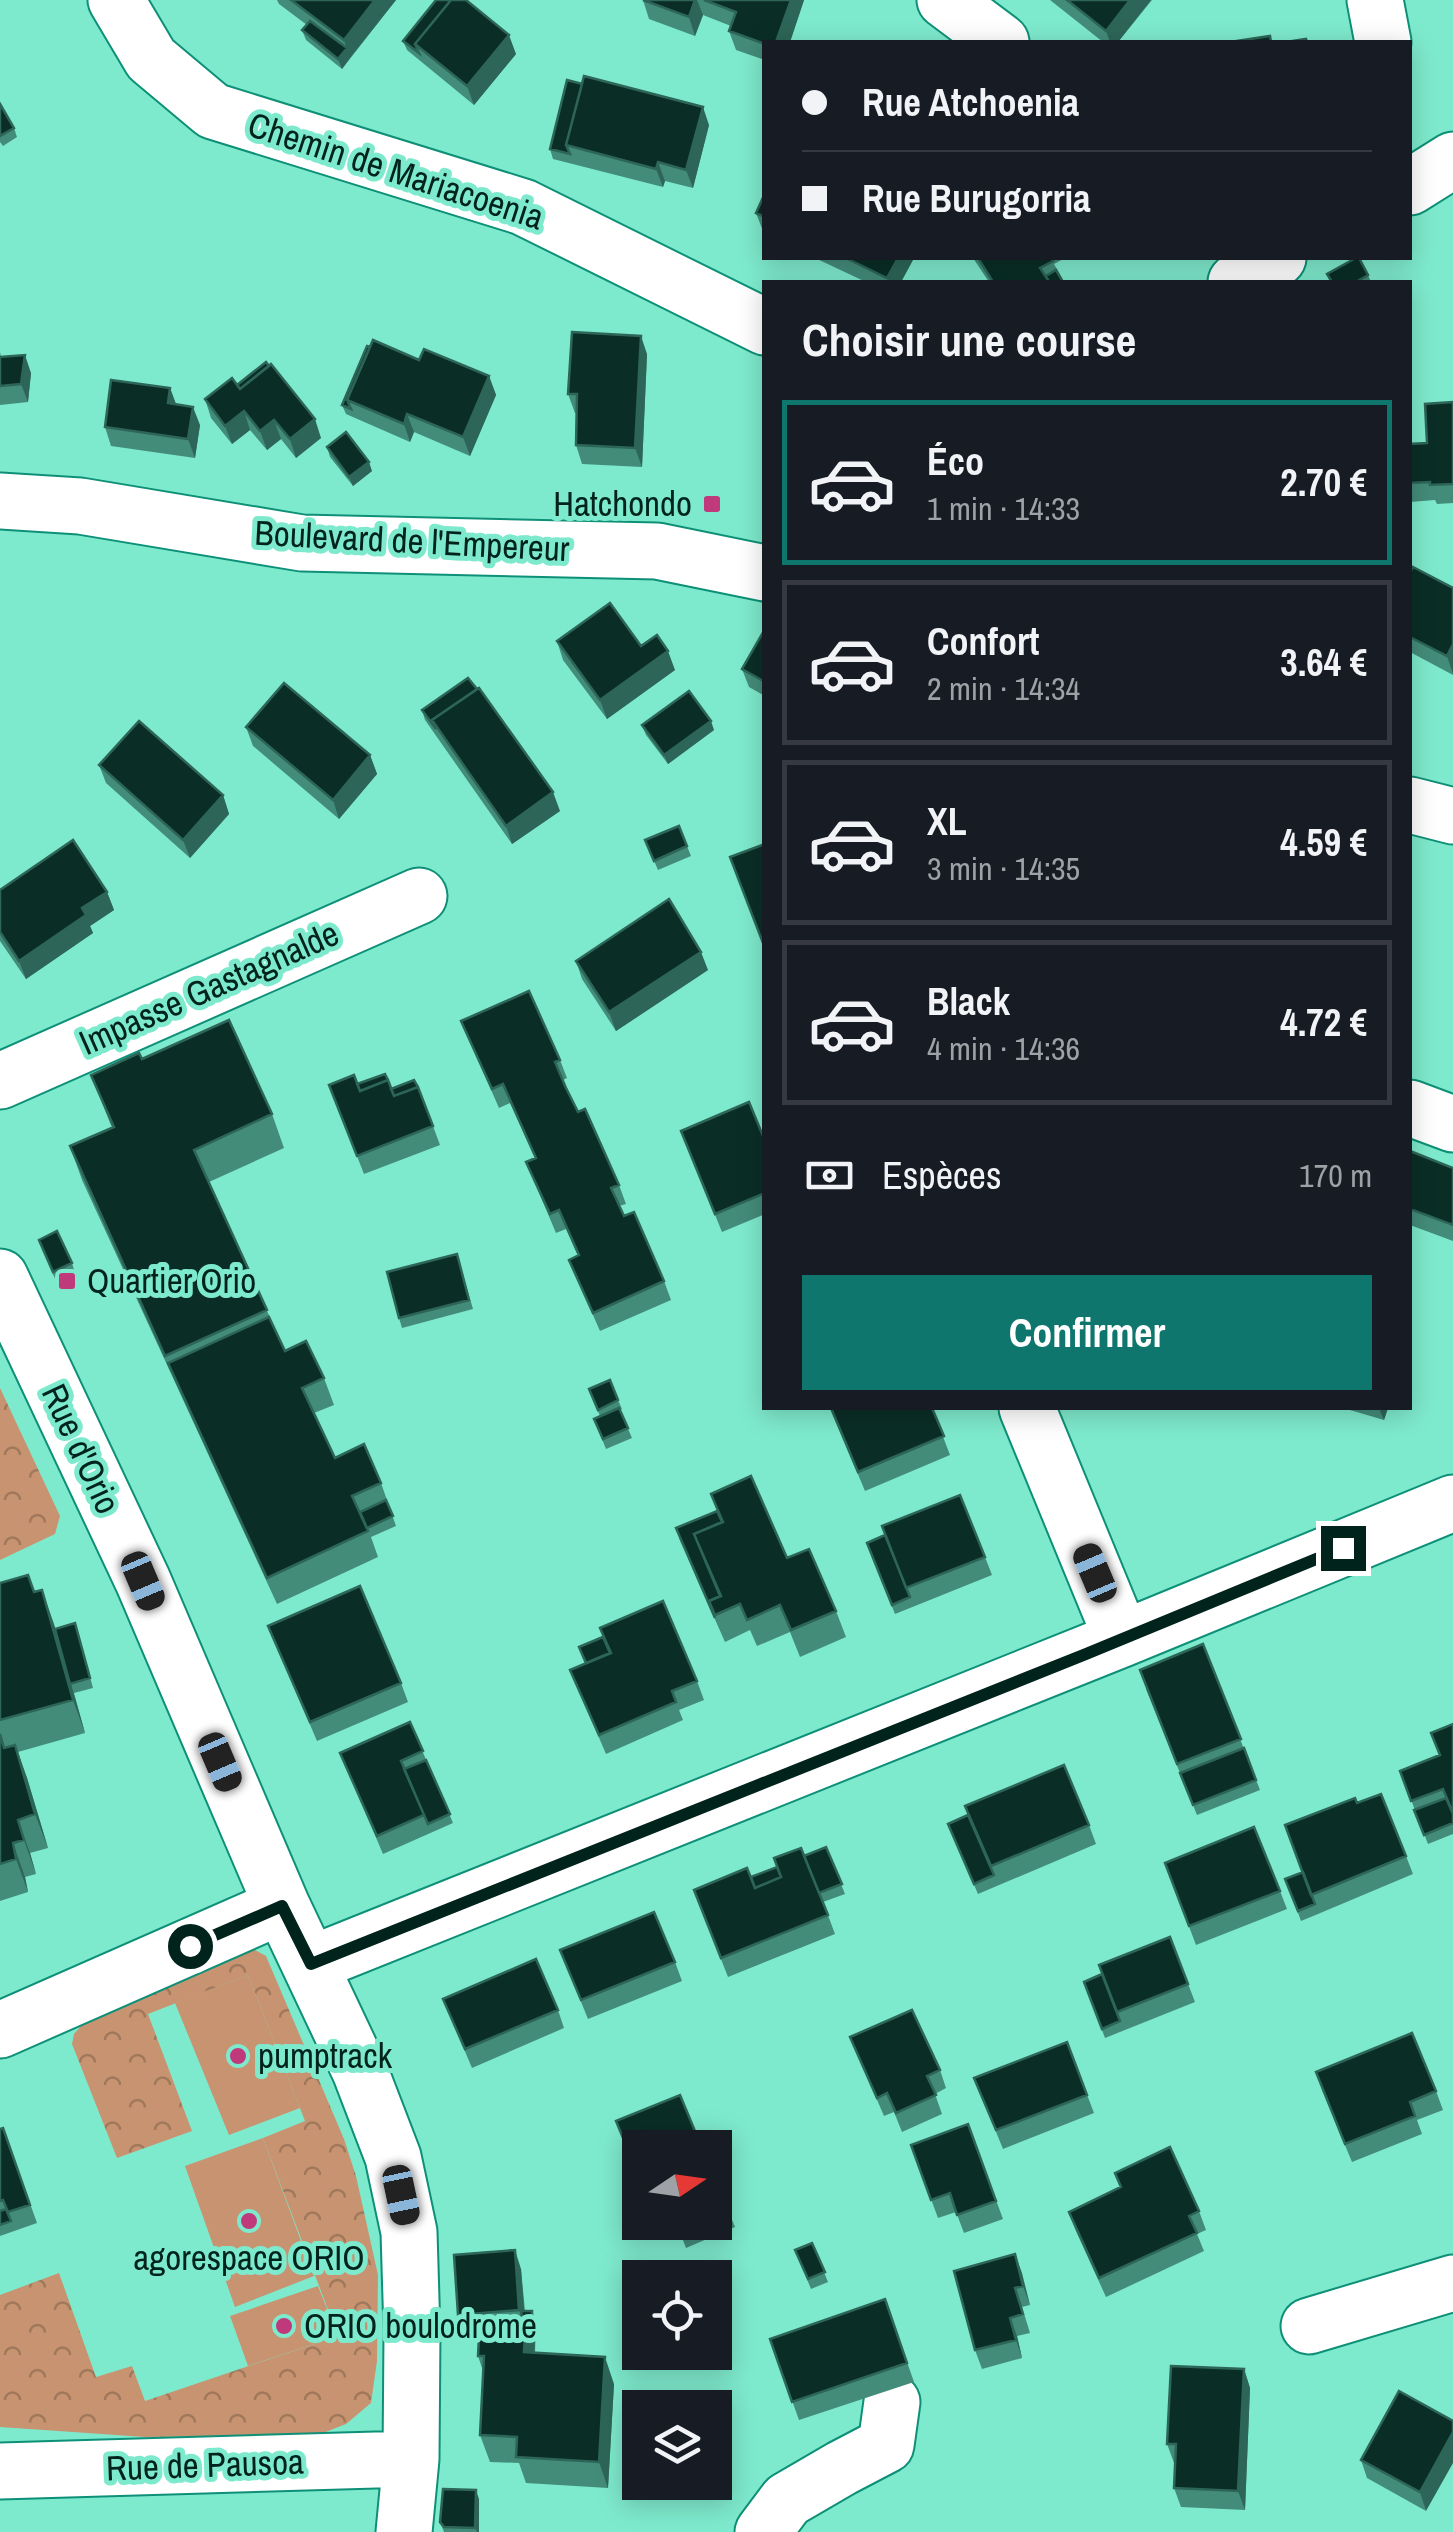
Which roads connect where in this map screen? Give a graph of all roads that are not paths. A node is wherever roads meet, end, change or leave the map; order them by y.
1 (116, 0) edge
2 (944, 0) edge
3 (1376, 0) edge
4 (998, 40) edge
5 (1383, 40) edge
6 (1453, 160) edge
7 (1412, 185) edge
8 (1274, 260) edge
9 (1239, 280) edge
10 (762, 326) edge
11 (0, 501) edge
12 (762, 572) edge
13 (1412, 806) edge
14 (1453, 816) edge
15 (419, 896) dead end
16 (0, 1081) edge
17 (1412, 1109) edge
18 (1453, 1124) edge
19 (0, 1277) edge
20 (1028, 1410) edge
21 (1453, 1503) edge
22 (1122, 1639) junction
23 (282, 1906) junction
24 (311, 1964) junction
25 (0, 2030) edge
26 (1453, 2283) edge
27 (1308, 2326) dead end
28 (892, 2402) dead end
29 (411, 2459) junction
30 (0, 2471) edge
31 (404, 2532) edge
32 (763, 2532) edge

1 - 10 street, Chemin de Mariacoenia
2 - 4 street
3 - 5 street
6 - 7 street
8 - 9 street
11 - 12 street, Boulevard de l'Empereur
13 - 14 street
15 - 16 street, Impasse Gastagnalde
17 - 18 street
19 - 23 street, Rue d'Orio
20 - 22 street
21 - 22 street
22 - 24 street
23 - 24 street, Rue d'Orio
23 - 25 street
24 - 29 street, Rue d'Orio
26 - 27 street
28 - 32 street
29 - 30 street, Rue de Pausoa
29 - 31 street, Rue d'Orio

